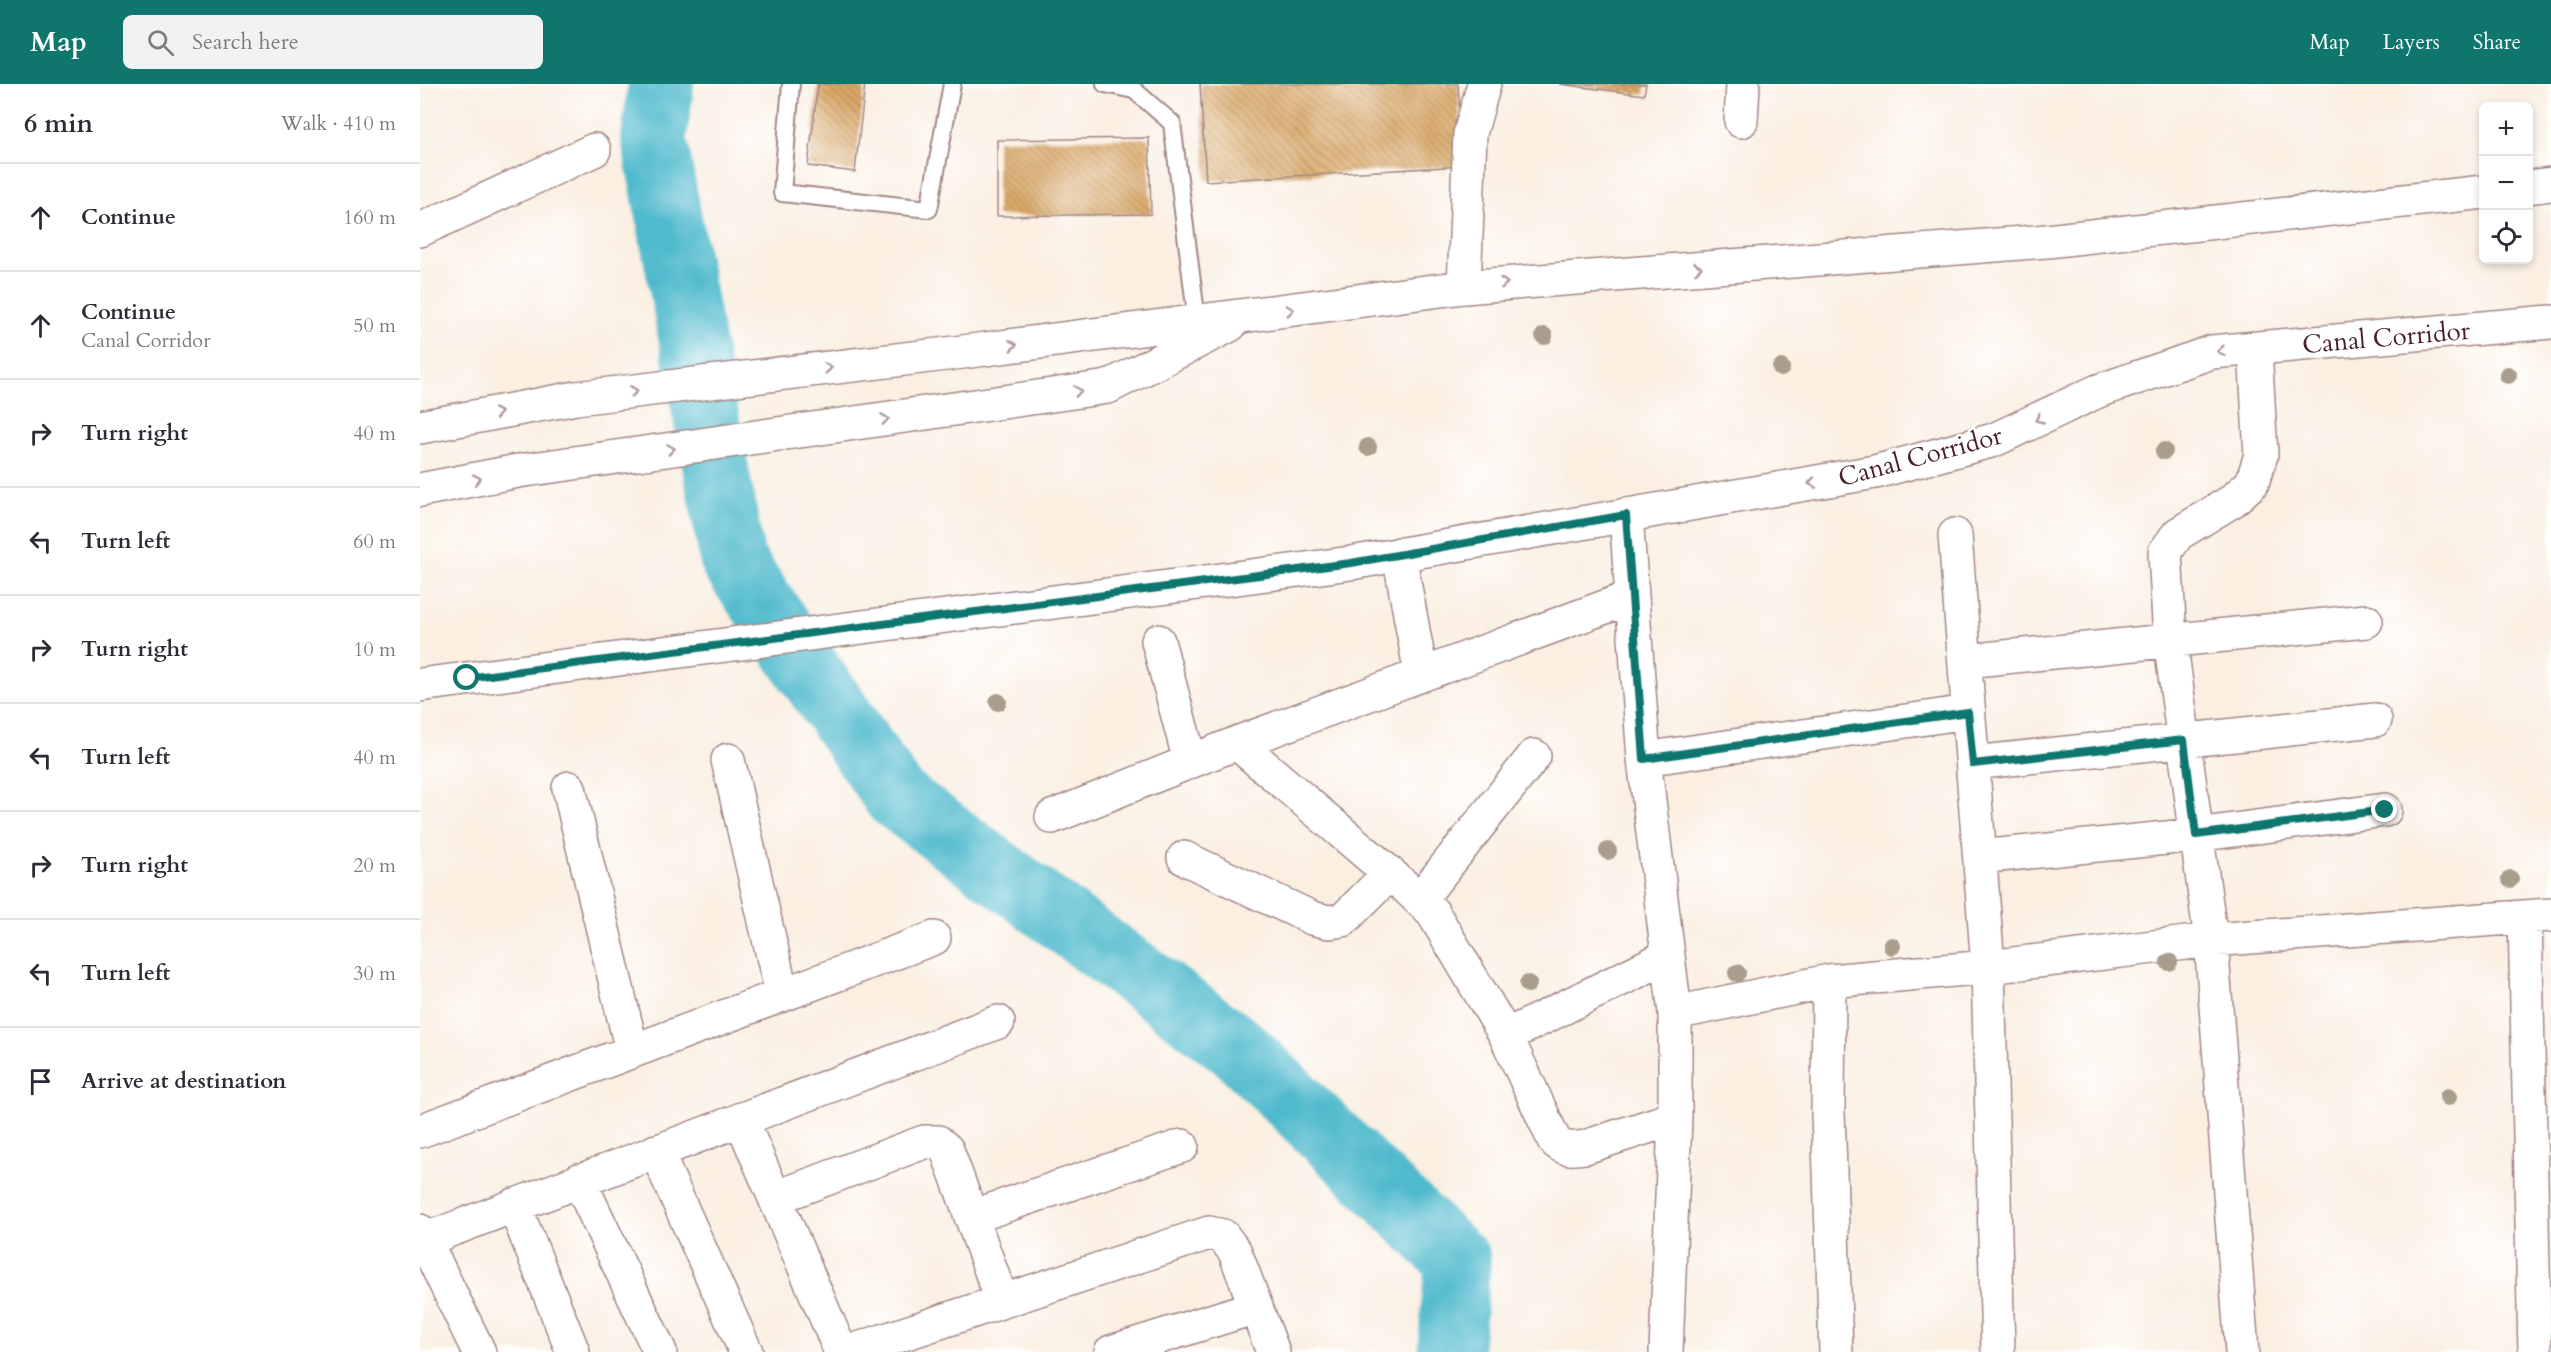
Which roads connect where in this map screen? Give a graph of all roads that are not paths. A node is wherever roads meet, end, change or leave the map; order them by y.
1 (791, 84) edge
2 (952, 84) edge
3 (1105, 84) edge
4 (1484, 84) edge
5 (1743, 84) edge
6 (1741, 121) dead end
7 (594, 150) dead end
8 (2551, 184) edge
9 (2533, 186) edge
10 (2479, 193) edge
11 (420, 230) edge
12 (1464, 287) junction
13 (1249, 315) junction
14 (2551, 321) edge
15 (1197, 322) junction
16 (2254, 348) junction
17 (420, 427) edge
18 (420, 490) edge
19 (1626, 515) junction
20 (1955, 535) dead end
21 (1399, 555) junction
22 (1632, 597) junction
23 (2366, 621) dead end
24 (2170, 639) junction
25 (1158, 642) dead end
26 (1965, 662) junction
27 (1421, 674) junction
28 (420, 685) edge
29 (1968, 712) junction
30 (2375, 720) dead end
31 (2184, 740) junction
32 (1237, 743) junction
33 (1534, 756) dead end
34 (1644, 759) junction
35 (728, 760) dead end
36 (1190, 761) junction
37 (1973, 764) junction
38 (569, 788) dead end
39 (2385, 810) dead end
40 (1052, 817) dead end
41 (2196, 835) junction
42 (1980, 857) junction
43 (1184, 858) dead end
44 (1390, 873) junction
45 (1420, 899) junction
46 (2538, 916) edge
47 (934, 938) dead end
48 (2211, 940) junction
49 (1668, 956) junction
50 (1988, 967) junction
51 (1829, 981) junction
52 (782, 995) junction
53 (1675, 1013) junction
54 (998, 1022) dead end
55 (1506, 1036) junction
56 (632, 1051) junction
57 (1675, 1118) junction
58 (741, 1119) junction
59 (420, 1131) edge
60 (1182, 1146) dead end
61 (656, 1151) junction
62 (579, 1180) junction
63 (775, 1198) junction
64 (514, 1205) junction
65 (971, 1217) junction
66 (422, 1236) edge
67 (1002, 1301) junction
68 (1256, 1307) junction
69 (479, 1352) edge
70 (573, 1352) edge
71 (660, 1352) edge
72 (746, 1352) edge
73 (841, 1352) edge
74 (849, 1352) edge
75 (1111, 1352) edge
76 (1273, 1352) edge
77 (1666, 1352) edge
78 (1836, 1352) edge
79 (1998, 1352) edge
80 (2242, 1352) edge
81 (2535, 1352) edge

1 - 2 lane
3 - 15 lane
4 - 12 street
5 - 6 street
7 - 11 street
8 - 9 street
12 -> 10 street
13 -> 12 street
13 - 15 street
18 -> 13 street
14 - 16 street, Canal Corridor
17 -> 15 street
16 -> 19 street, Canal Corridor
16 - 24 street
19 - 21 street, Canal Corridor
19 - 22 street
20 - 26 street
21 - 27 street
21 - 28 street, Canal Corridor
22 - 27 street
22 - 34 street
23 - 24 street
24 - 26 street
24 - 31 street
25 - 36 street
26 - 29 street
27 - 32 street
29 - 34 street
29 - 37 street
30 - 31 street
31 - 37 street
31 - 41 street
32 - 36 street
32 - 44 street
33 - 45 street
34 - 49 street
35 - 52 street
36 - 40 street
37 - 42 street
38 - 56 street
39 - 41 street
41 - 42 street
41 - 48 street
42 - 50 street
43 - 44 street
44 - 45 street
45 - 55 street
46 - 48 street
46 - 81 street
47 - 52 street
48 - 50 street
48 - 80 street
49 - 53 street
49 - 55 street
50 - 51 street
50 - 79 street
51 - 53 street
51 - 78 street
52 - 56 street
53 - 57 street
54 - 58 street
55 - 57 street
56 - 59 street
57 - 77 street
58 - 61 street
58 - 63 street
60 - 65 street
61 - 62 street
61 - 72 street
62 - 64 street
62 - 71 street
63 - 65 street
63 - 73 street
64 - 66 street
64 - 70 street
65 - 67 street
66 - 69 street
67 - 68 street
67 - 74 street
68 - 75 street
68 - 76 street

